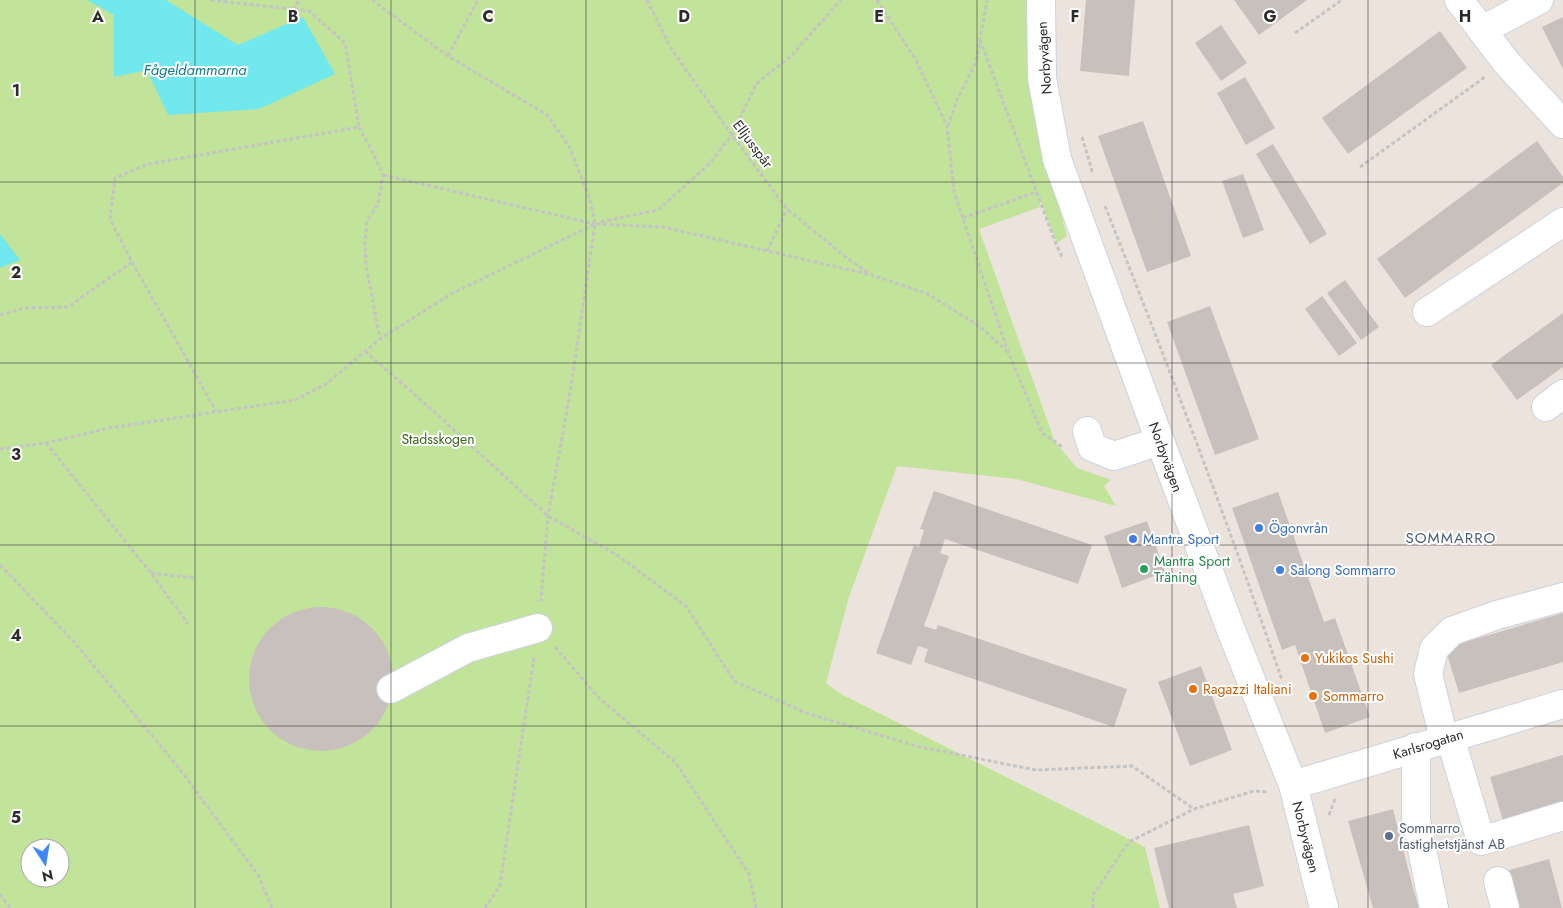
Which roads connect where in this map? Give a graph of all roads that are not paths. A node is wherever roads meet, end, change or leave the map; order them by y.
1 (1041, 0) edge
2 (1459, 0) edge
3 (1539, 0) edge
4 (1482, 30) junction
5 (1563, 124) edge
6 (1563, 222) edge
7 (1427, 312) dead end
8 (1087, 431) dead end
9 (1160, 441) junction
10 (1563, 597) edge
11 (538, 628) road end
12 (391, 689) dead end
13 (1563, 704) edge
14 (1447, 738) junction
15 (1416, 747) junction
16 (1302, 786) junction
17 (1563, 816) edge
18 (1498, 880) dead end
19 (1324, 908) edge
20 (1434, 908) edge
21 (1506, 908) edge

1 - 9 street, Norbyvägen
2 - 4 street
3 - 4 street
4 - 5 street
6 - 7 street
8 - 9 street
9 - 16 street, Norbyvägen
10 - 14 street
11 - 12 street
13 - 14 street, Karlsrogatan
14 - 15 street, Karlsrogatan
14 - 17 street
15 - 16 street, Karlsrogatan
15 - 20 street
16 - 19 street, Norbyvägen
18 - 21 street

